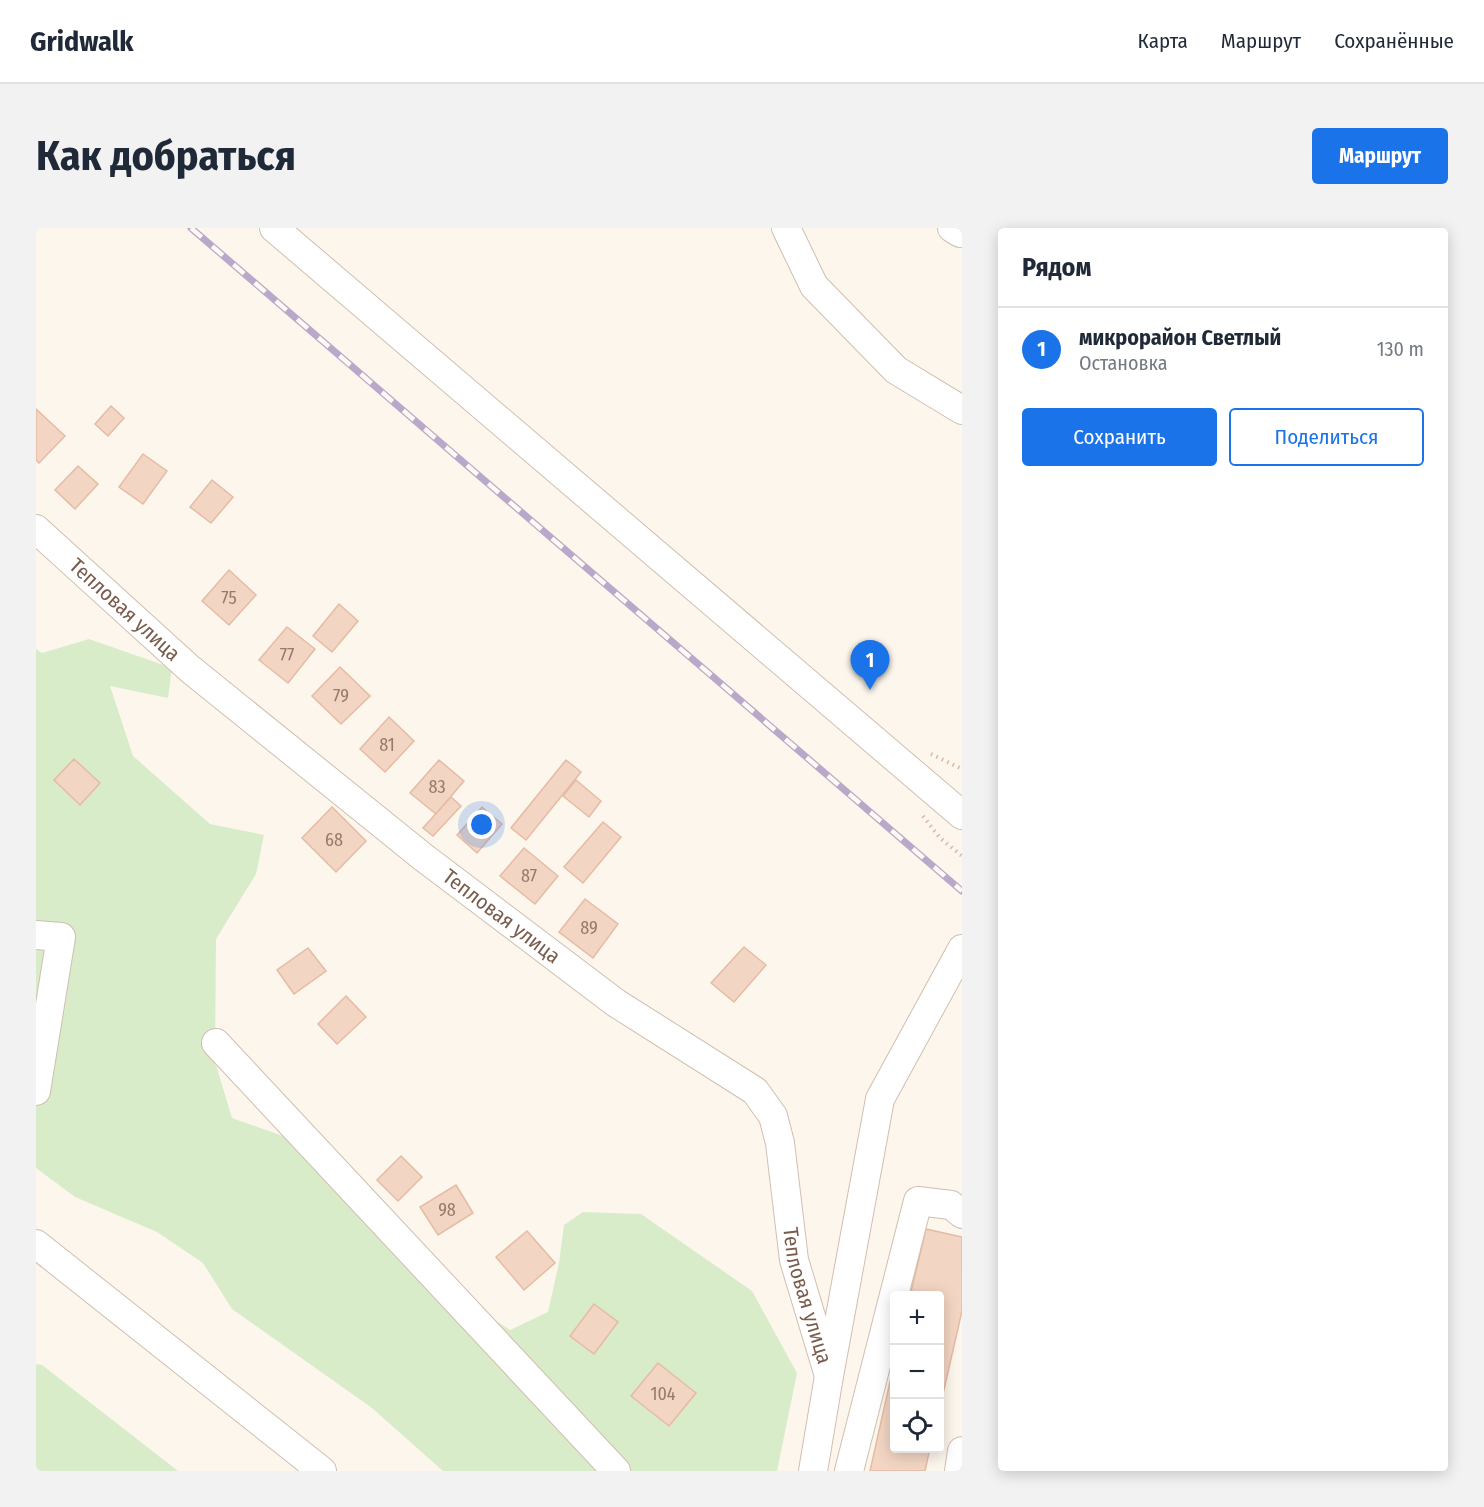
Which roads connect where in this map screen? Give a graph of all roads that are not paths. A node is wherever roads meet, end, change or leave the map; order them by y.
1 (274, 228) edge
2 (786, 228) edge
3 (962, 410) edge
4 (36, 529) edge
5 (962, 815) edge
6 (36, 935) edge
7 (962, 949) edge
8 (216, 1043) dead end
9 (36, 1091) edge
10 (962, 1214) edge
11 (36, 1244) edge
12 (829, 1376) junction
13 (962, 1451) edge
14 (322, 1471) edge
15 (616, 1471) edge
16 (813, 1471) edge
17 (849, 1471) edge
18 (958, 1471) edge

1 - 5 street
2 - 3 street
4 - 12 street, Тепловая улица
6 - 9 street
7 - 12 street
8 - 15 street
10 - 17 street
11 - 14 street
12 - 16 street
13 - 18 street

